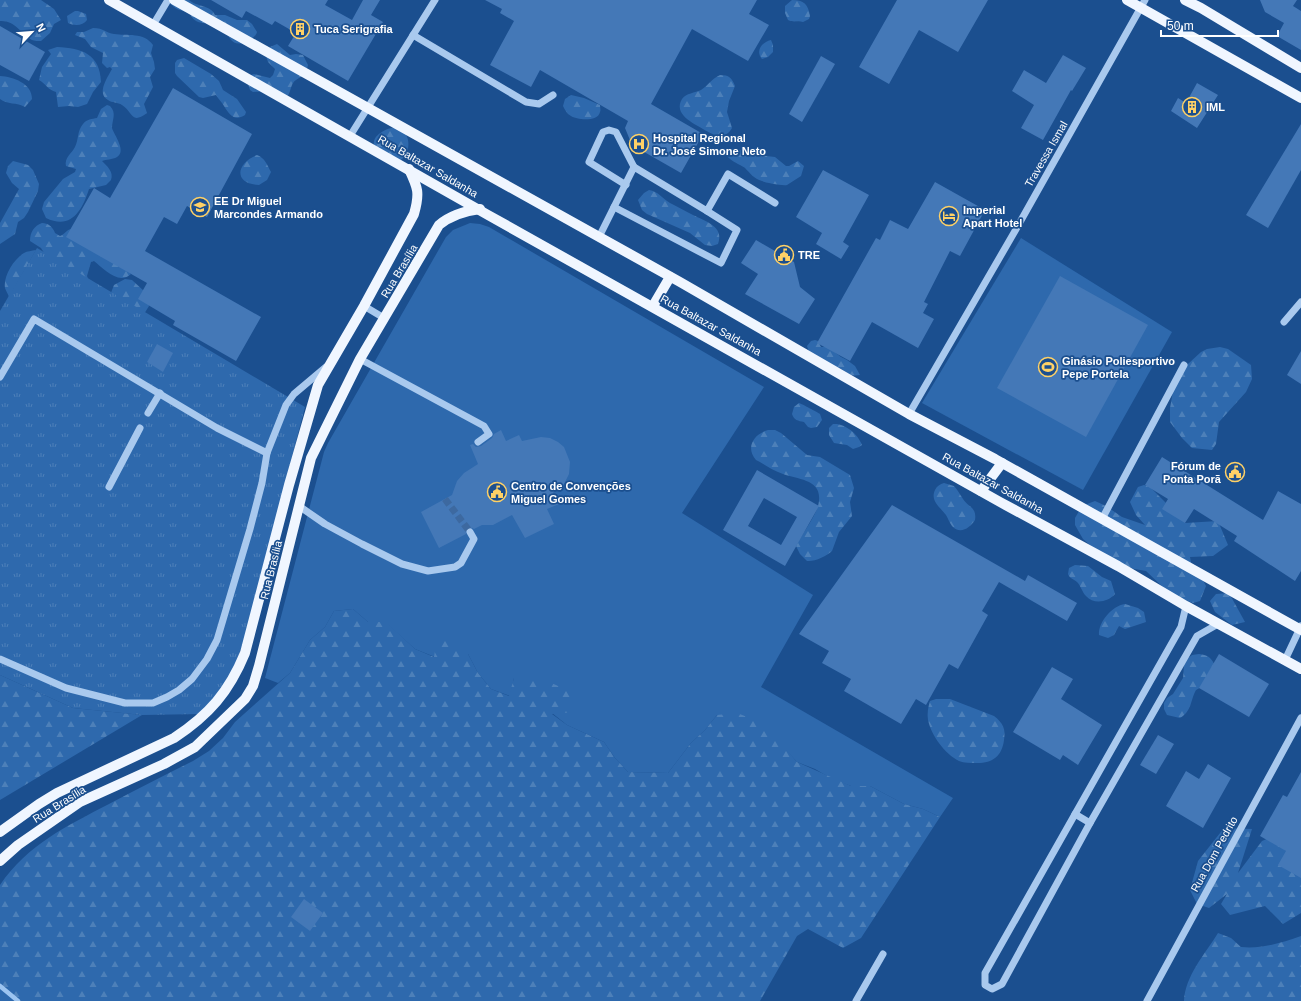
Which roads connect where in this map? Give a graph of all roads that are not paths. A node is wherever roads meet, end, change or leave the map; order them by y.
1 (109, 0) edge
2 (168, 0) edge
3 (174, 0) edge
4 (435, 0) edge
5 (1127, 0) edge
6 (1185, 0) edge
7 (1143, 4) edge
8 (153, 25) junction
9 (414, 35) junction
10 (1301, 68) edge
11 (553, 95) dead end
12 (1301, 98) edge
13 (369, 108) junction
14 (350, 136) junction
15 (634, 167) junction
16 (409, 169) junction
17 (626, 185) junction
18 (775, 203) dead end
19 (614, 207) junction
20 (480, 210) junction
21 (707, 211) junction
22 (599, 237) junction
23 (670, 277) junction
24 (1301, 302) edge
25 (364, 306) junction
26 (653, 306) junction
27 (384, 318) junction
28 (1284, 322) dead end
29 (360, 359) junction
30 (332, 362) junction
31 (1184, 365) dead end
32 (0, 377) edge
33 (160, 393) junction
34 (148, 413) dead end
35 (909, 414) junction
36 (140, 428) dead end
37 (478, 442) dead end
38 (267, 453) junction
39 (1002, 463) junction
40 (109, 487) dead end
41 (981, 491) junction
42 (299, 506) junction
43 (1102, 519) junction
44 (470, 532) tunnel mouth
45 (1186, 606) junction
46 (1218, 624) junction
47 (1300, 628) edge
48 (0, 659) edge
49 (1285, 660) junction
50 (1301, 669) edge
51 (1301, 718) edge
52 (1075, 814) junction
53 (1090, 823) junction
54 (0, 832) edge
55 (0, 861) edge
56 (884, 954) dead end
57 (856, 1001) edge
58 (1147, 1001) edge

1 - 8 main road, Rua Baltazar Saldanha
2 - 8 street
3 - 13 main road, Rua Baltazar Saldanha
4 - 9 street
5 - 7 main road
6 - 10 main road
7 - 12 main road
7 - 35 street, Travessa Ismal
8 - 14 main road, Rua Baltazar Saldanha
9 - 11 street
9 - 13 street
13 - 14 street
13 - 22 main road, Rua Baltazar Saldanha
14 - 16 main road, Rua Baltazar Saldanha
15 - 17 street
15 - 17 street
15 - 21 street
16 - 20 main road, Rua Baltazar Saldanha
16 - 25 main road, Rua Brasília
17 - 19 street
18 - 21 street
19 - 21 street
19 - 22 street
20 - 26 main road, Rua Baltazar Saldanha
20 - 27 main road, Rua Brasília
22 - 23 main road, Rua Baltazar Saldanha
23 - 26 main road
23 - 35 main road, Rua Baltazar Saldanha
24 - 28 street
25 - 27 street
25 - 30 main road, Rua Brasília
26 - 41 main road, Rua Baltazar Saldanha
27 - 29 main road, Rua Brasília
29 - 37 street
29 - 42 main road, Rua Brasília
30 - 38 street
30 - 54 main road, Rua Brasília
31 - 43 street
32 - 33 street
33 - 34 street
33 - 38 street
35 - 39 main road, Rua Baltazar Saldanha
36 - 40 street
38 - 48 street
39 - 41 main road
39 - 43 main road, Rua Baltazar Saldanha
41 - 45 main road, Rua Baltazar Saldanha
42 - 44 street
42 - 55 main road, Rua Brasília
43 - 47 main road, Rua Baltazar Saldanha
45 - 46 main road, Rua Baltazar Saldanha
45 - 52 street
46 - 49 main road, Rua Baltazar Saldanha
46 - 53 street
47 - 49 street
49 - 50 main road, Rua Baltazar Saldanha
51 - 58 street, Rua Dom Pedrito
52 - 53 street
52 - 53 street
56 - 57 street

